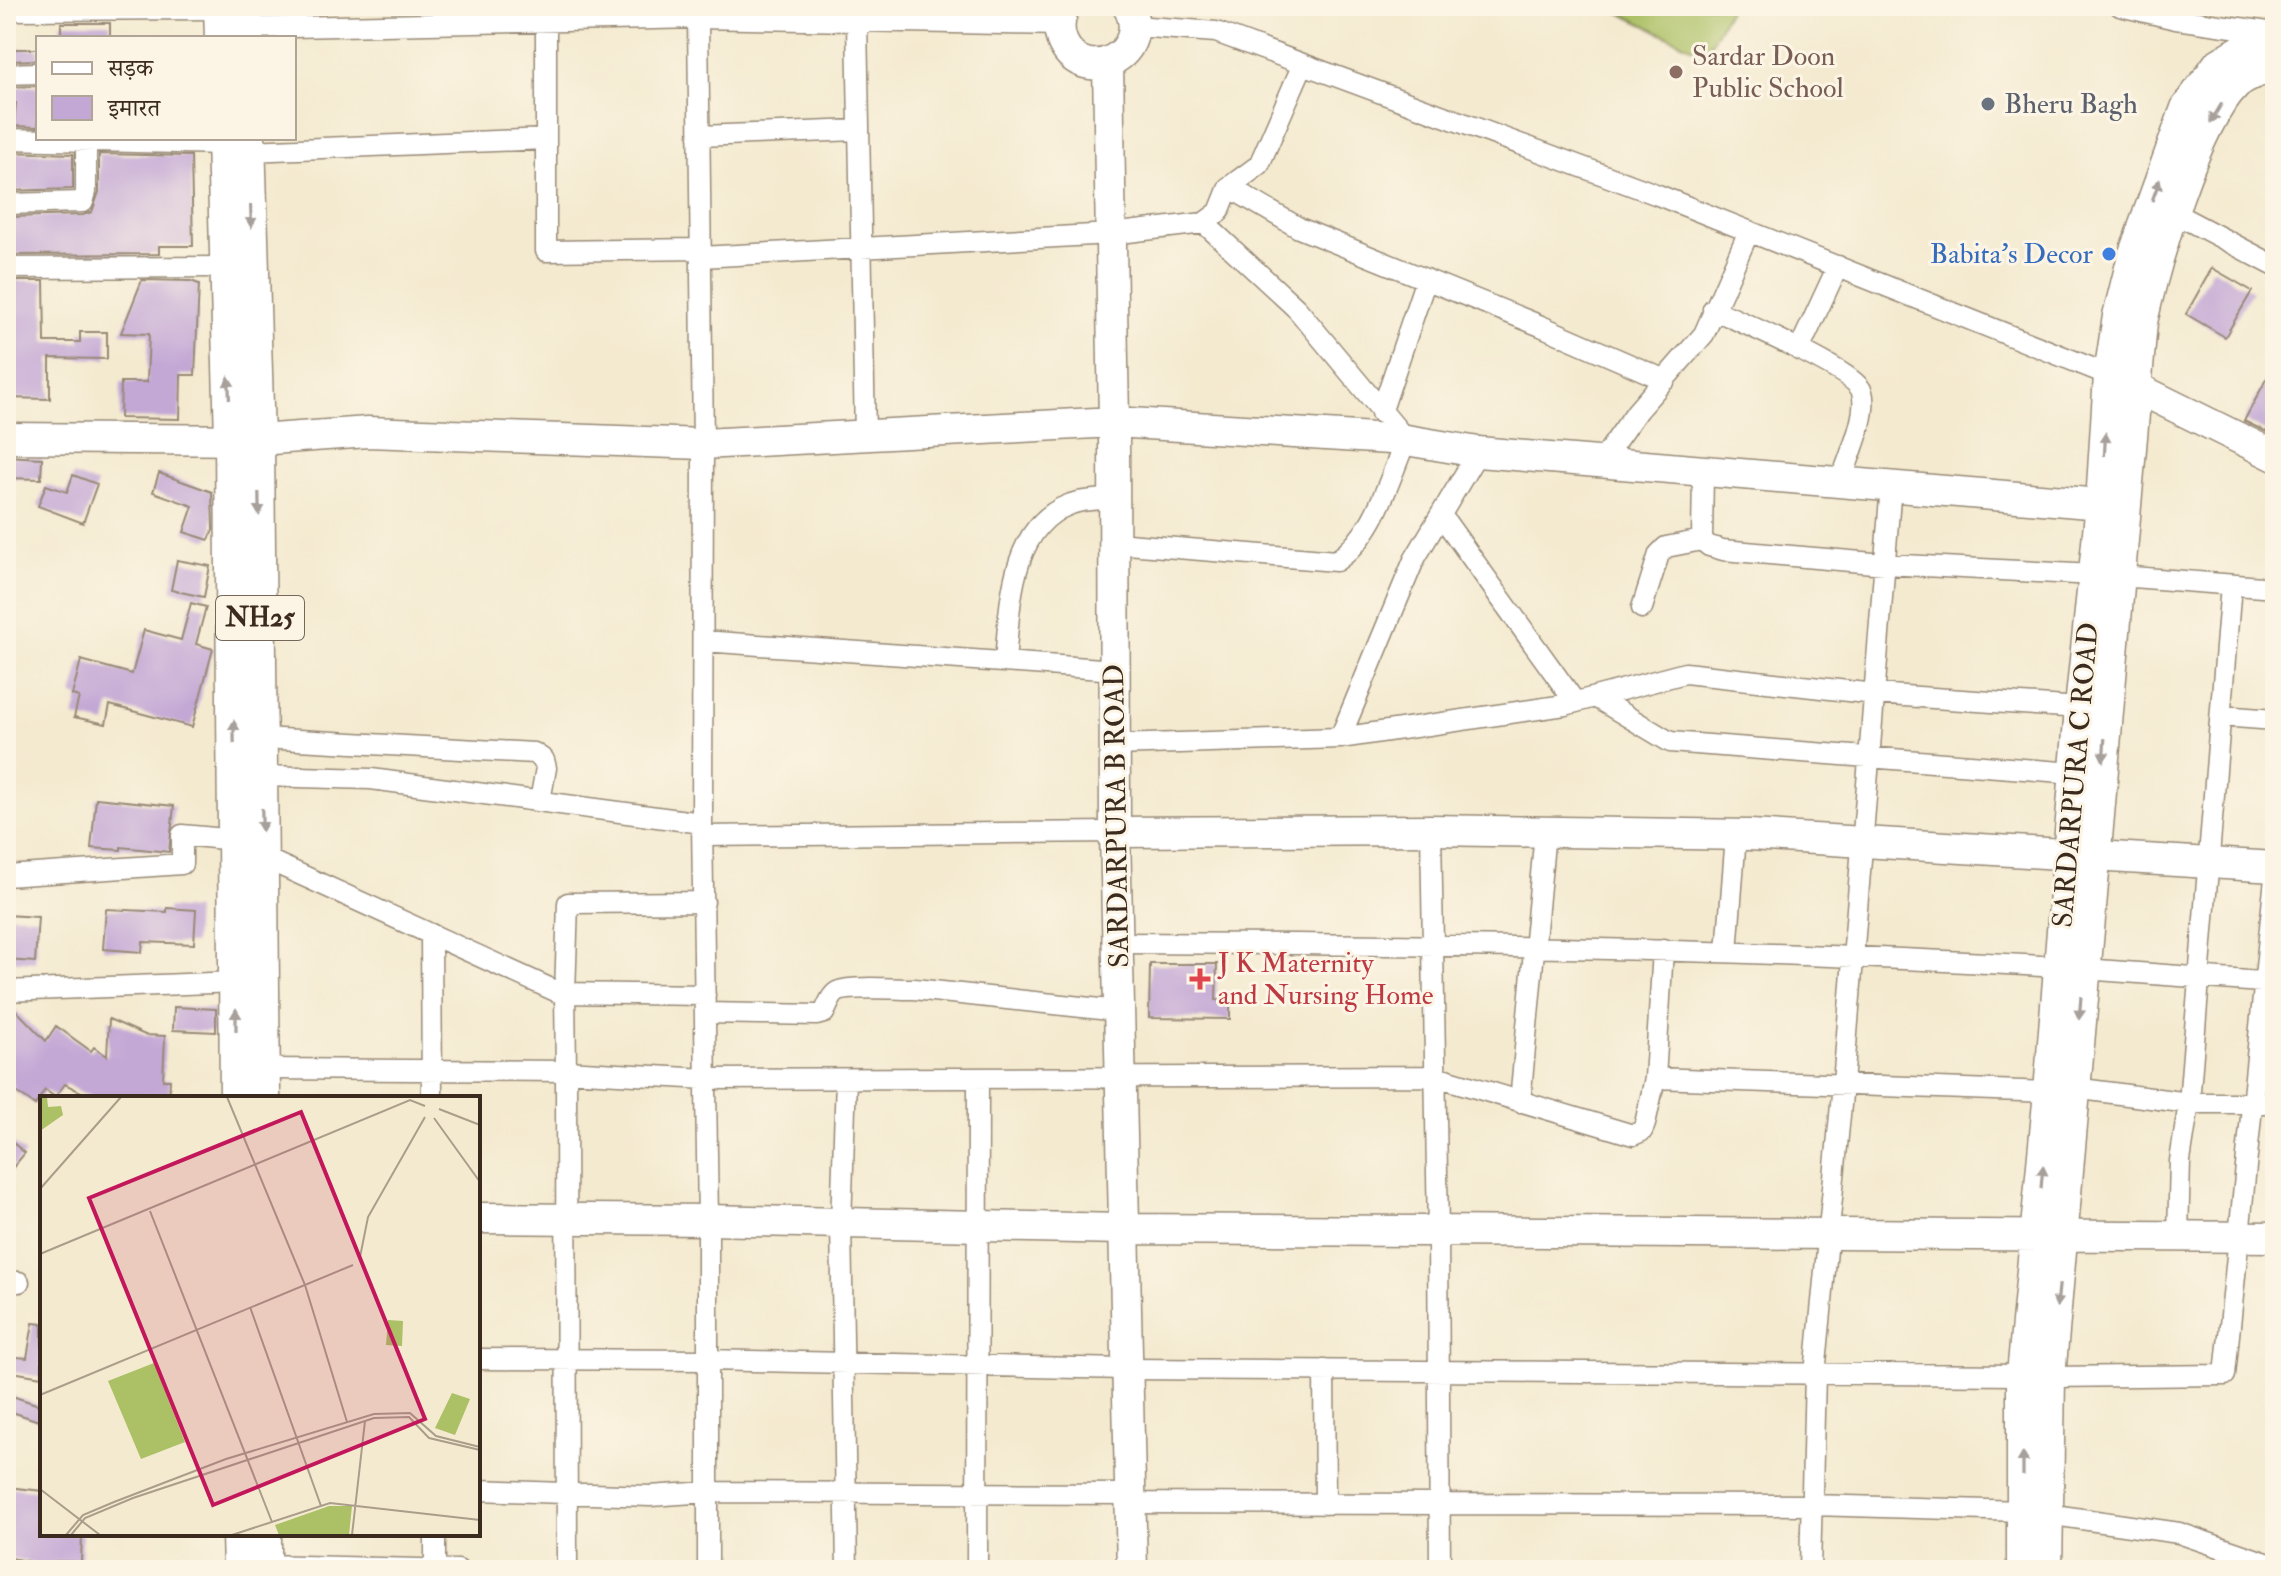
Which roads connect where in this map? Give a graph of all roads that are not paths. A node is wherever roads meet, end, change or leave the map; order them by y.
1 (2120, 6) edge
2 (64, 8) edge
3 (6, 10) edge
4 (546, 14) edge
5 (1062, 16) edge
6 (1131, 16) edge
7 (698, 18) junction
8 (233, 21) edge
9 (857, 22) junction
10 (2275, 36) edge
11 (1108, 63) junction
12 (1303, 64) junction
13 (2275, 67) edge
14 (36, 73) edge
15 (6, 74) edge
16 (858, 130) junction
17 (699, 136) junction
18 (6, 139) edge
19 (36, 139) edge
20 (546, 139) junction
21 (86, 140) joint
22 (236, 143) edge
23 (1229, 187) junction
24 (6, 204) edge
25 (2174, 213) junction
26 (1204, 223) junction
27 (1749, 231) junction
28 (1111, 234) junction
29 (860, 248) junction
30 (701, 253) junction
31 (1838, 266) junction
32 (2275, 266) edge
33 (224, 267) junction
34 (6, 268) edge
35 (1426, 279) junction
36 (1713, 309) junction
37 (1799, 350) junction
38 (1665, 380) junction
39 (2122, 380) junction
40 (1381, 413) junction
41 (1114, 422) junction
42 (865, 436) junction
43 (6, 438) edge
44 (245, 440) junction
45 (1406, 440) junction
46 (703, 444) junction
47 (1478, 452) junction
48 (2275, 456) edge
49 (1601, 462) junction
50 (1703, 470) junction
51 (1841, 481) junction
52 (1891, 485) junction
53 (1114, 498) junction
54 (2101, 504) junction
55 (1441, 515) junction
56 (1702, 540) junction
57 (1115, 543) junction
58 (1885, 564) junction
59 (2107, 576) junction
60 (2231, 585) junction
61 (2275, 588) edge
62 (1642, 608) dead end
63 (703, 641) junction
64 (1005, 662) junction
65 (1116, 670) junction
66 (1875, 694) junction
67 (1585, 700) junction
68 (2080, 708) junction
69 (2221, 716) junction
70 (2275, 720) edge
71 (262, 738) junction
72 (1340, 738) junction
73 (1116, 745) junction
74 (1870, 756) junction
75 (2075, 773) junction
76 (262, 776) junction
77 (540, 801) junction
78 (702, 829) junction
79 (1431, 830) junction
80 (1115, 832) junction
81 (1545, 832) junction
82 (1736, 835) junction
83 (1864, 841) junction
84 (249, 849) junction
85 (2083, 855) junction
86 (2208, 863) junction
87 (2275, 867) edge
88 (6, 876) edge
89 (2275, 878) edge
90 (704, 902) junction
91 (431, 934) junction
92 (1118, 943) junction
93 (1433, 944) junction
94 (1536, 947) junction
95 (1663, 950) junction
96 (1727, 952) junction
97 (1854, 955) junction
98 (2072, 968) junction
99 (2199, 978) junction
100 (236, 982) junction
101 (2270, 983) edge
102 (6, 991) edge
103 (565, 993) junction
104 (705, 1004) junction
105 (1119, 1011) junction
106 (432, 1070) junction
107 (566, 1071) junction
108 (1436, 1076) junction
109 (978, 1078) junction
110 (1120, 1078) junction
111 (1655, 1078) junction
112 (706, 1079) junction
113 (846, 1079) junction
114 (264, 1083) edge
115 (1843, 1084) junction
116 (2061, 1090) junction
117 (236, 1096) edge
118 (432, 1096) edge
119 (1520, 1102) junction
120 (2252, 1102) junction
121 (2189, 1103) junction
122 (2275, 1103) edge
123 (480, 1218) edge
124 (567, 1219) junction
125 (708, 1220) junction
126 (841, 1223) junction
127 (977, 1226) junction
128 (1122, 1229) junction
129 (1438, 1231) junction
130 (1830, 1233) junction
131 (2050, 1235) junction
132 (2178, 1236) junction
133 (2238, 1237) junction
134 (2275, 1237) edge
135 (480, 1359) edge
136 (568, 1359) junction
137 (708, 1360) junction
138 (844, 1363) junction
139 (977, 1366) junction
140 (1126, 1369) junction
141 (1324, 1370) junction
142 (1437, 1371) junction
143 (1815, 1374) junction
144 (2036, 1376) junction
145 (480, 1490) edge
146 (567, 1492) junction
147 (708, 1492) junction
148 (846, 1494) junction
149 (977, 1495) junction
150 (1130, 1499) junction
151 (1325, 1504) junction
152 (1440, 1504) junction
153 (1812, 1505) junction
154 (2035, 1513) junction
155 (240, 1536) edge
156 (435, 1536) edge
157 (259, 1560) edge
158 (2275, 1566) edge
159 (435, 1570) edge
160 (458, 1570) edge
161 (567, 1570) edge
162 (708, 1570) edge
163 (847, 1570) edge
164 (977, 1570) edge
165 (1132, 1570) edge
166 (1440, 1570) edge
167 (1810, 1570) edge
168 (2022, 1570) edge
169 (2047, 1570) edge

1 - 10 street
2 - 3 street
2 - 8 street
4 - 7 street
4 - 8 street
4 - 20 street
5 - 9 street
5 - 11 street
6 - 11 street
6 - 12 street
7 - 9 street
7 - 17 street
9 - 16 street
39 -> 10 street, SARDARPURA C ROAD
11 - 28 street, SARDARPURA B ROAD
12 - 23 street
12 - 27 street
13 -> 25 street, SARDARPURA C ROAD
14 - 15 street
16 - 17 street
16 - 29 street
17 - 30 street
18 - 19 street
20 - 22 street
20 - 30 street
21 - 22 street
21 - 24 street
22 - 33 main road, NH25
22 -> 44 main road, NH25
23 - 26 street
23 - 35 street
25 - 32 street
25 - 39 street, SARDARPURA C ROAD
26 - 28 street
26 - 40 street
27 - 31 street
27 - 36 street
28 - 29 street
28 - 41 street, SARDARPURA B ROAD
29 - 30 street
29 - 42 street
30 - 46 street
31 - 37 street
31 - 39 street
33 - 34 street
44 -> 33 main road, NH25
35 - 38 street
35 - 40 street
36 - 37 street
36 - 38 street
37 - 51 street
38 - 49 street
39 - 48 street
54 -> 39 street, SARDARPURA C ROAD
39 - 59 street, SARDARPURA C ROAD
40 - 45 street
41 - 42 street
41 - 45 street
41 - 53 street, SARDARPURA B ROAD
42 - 46 street
43 - 44 street
44 - 46 street
44 -> 71 main road, NH25
84 -> 44 main road, NH25
45 - 47 street
45 - 57 street
46 - 63 street
47 - 49 street
47 - 55 street
49 - 50 street
50 - 51 street
50 - 56 street
51 - 52 street
52 - 54 street
52 - 58 street
53 - 57 street, SARDARPURA B ROAD
53 - 64 street
54 - 59 street, SARDARPURA C ROAD
55 - 67 street
55 - 72 street
56 - 58 street
56 - 62 street
57 - 65 street, SARDARPURA B ROAD
58 - 59 street
58 - 66 street
59 - 60 street
59 - 68 street, SARDARPURA C ROAD
59 -> 85 street, SARDARPURA C ROAD
60 - 61 street
60 - 69 street
63 - 64 street
63 - 78 street
64 - 65 street
65 - 73 street, SARDARPURA B ROAD
66 - 67 street
66 - 68 street
66 - 74 street
67 - 72 street
67 - 74 street
68 - 75 street, SARDARPURA C ROAD
69 - 70 street
69 - 86 street
71 - 76 main road, NH25
71 - 77 street
72 - 73 street
73 - 80 street, SARDARPURA B ROAD
74 - 75 street
74 - 83 street
75 - 85 street, SARDARPURA C ROAD
76 - 77 street
76 -> 84 main road, NH25
77 - 78 street
78 - 80 street
78 - 90 street
79 - 80 street
79 - 81 street
79 - 93 street
80 - 92 street, SARDARPURA B ROAD
81 - 82 street
81 - 94 street
82 - 83 street
82 - 96 street
83 - 85 street
83 - 97 street
84 - 88 street
84 - 91 street
84 - 100 main road, NH25
84 - 114 main road, NH25
85 - 86 street
85 - 98 street, SARDARPURA C ROAD
86 - 87 street
86 - 99 street
89 - 101 street
90 - 103 street
90 - 104 street
91 - 103 street
91 - 106 street
92 - 93 street
92 - 105 street, SARDARPURA B ROAD
93 - 94 street
93 - 108 street
94 - 95 street
94 - 119 street
95 - 96 street
95 - 111 street
96 - 97 street
97 - 98 street
97 - 115 street
98 - 99 street
98 - 116 street, SARDARPURA C ROAD
99 - 101 street
99 - 121 street
100 - 102 street
117 -> 100 main road, NH25
101 - 120 street
103 - 104 street
103 - 107 street
104 - 105 street
104 - 112 street
105 - 110 street, SARDARPURA B ROAD
106 - 107 street
106 - 114 street
106 - 118 street
107 - 112 street
107 - 124 street
108 - 110 street
108 - 119 street
108 - 129 street
109 - 110 street
109 - 113 street
109 - 127 street
110 - 128 street, SARDARPURA B ROAD
111 - 115 street
111 - 119 street
112 - 113 street
112 - 125 street
113 - 126 street
115 - 116 street
115 - 130 street
116 - 121 street
116 - 131 street, SARDARPURA C ROAD
120 - 121 street
120 - 122 street
120 - 133 street
121 - 132 street
123 - 124 street
124 - 125 street
124 - 136 street
125 - 126 street
125 - 137 street
126 - 127 street
126 - 138 street
127 - 128 street
127 - 139 street
128 - 129 street
128 - 140 street, SARDARPURA B ROAD
129 - 130 street
129 - 142 street
130 - 131 street
130 - 143 street
131 - 132 street
131 - 144 street, SARDARPURA C ROAD
132 - 133 street
133 - 134 street
133 - 144 street
135 - 136 street
136 - 137 street
136 - 146 street
137 - 138 street
137 - 147 street
138 - 139 street
138 - 148 street
139 - 140 street
139 - 149 street
140 - 141 street
140 - 150 street, SARDARPURA B ROAD
141 - 142 street
141 - 151 street
142 - 143 street
142 - 152 street
143 - 144 street
143 - 153 street
144 - 154 street, SARDARPURA C ROAD
145 - 146 street
146 - 147 street
146 - 161 street
147 - 148 street
147 - 162 street
148 - 149 street
148 - 163 street
149 - 150 street
149 - 164 street
150 - 151 street
150 - 165 street, SARDARPURA B ROAD
151 - 152 street
152 - 153 street
152 - 166 street
153 - 154 street
153 - 167 street
154 - 158 street
154 - 168 street, SARDARPURA C ROAD
154 - 169 street, SARDARPURA C ROAD
155 - 157 main road
156 - 159 street
157 - 159 street
159 - 160 street

